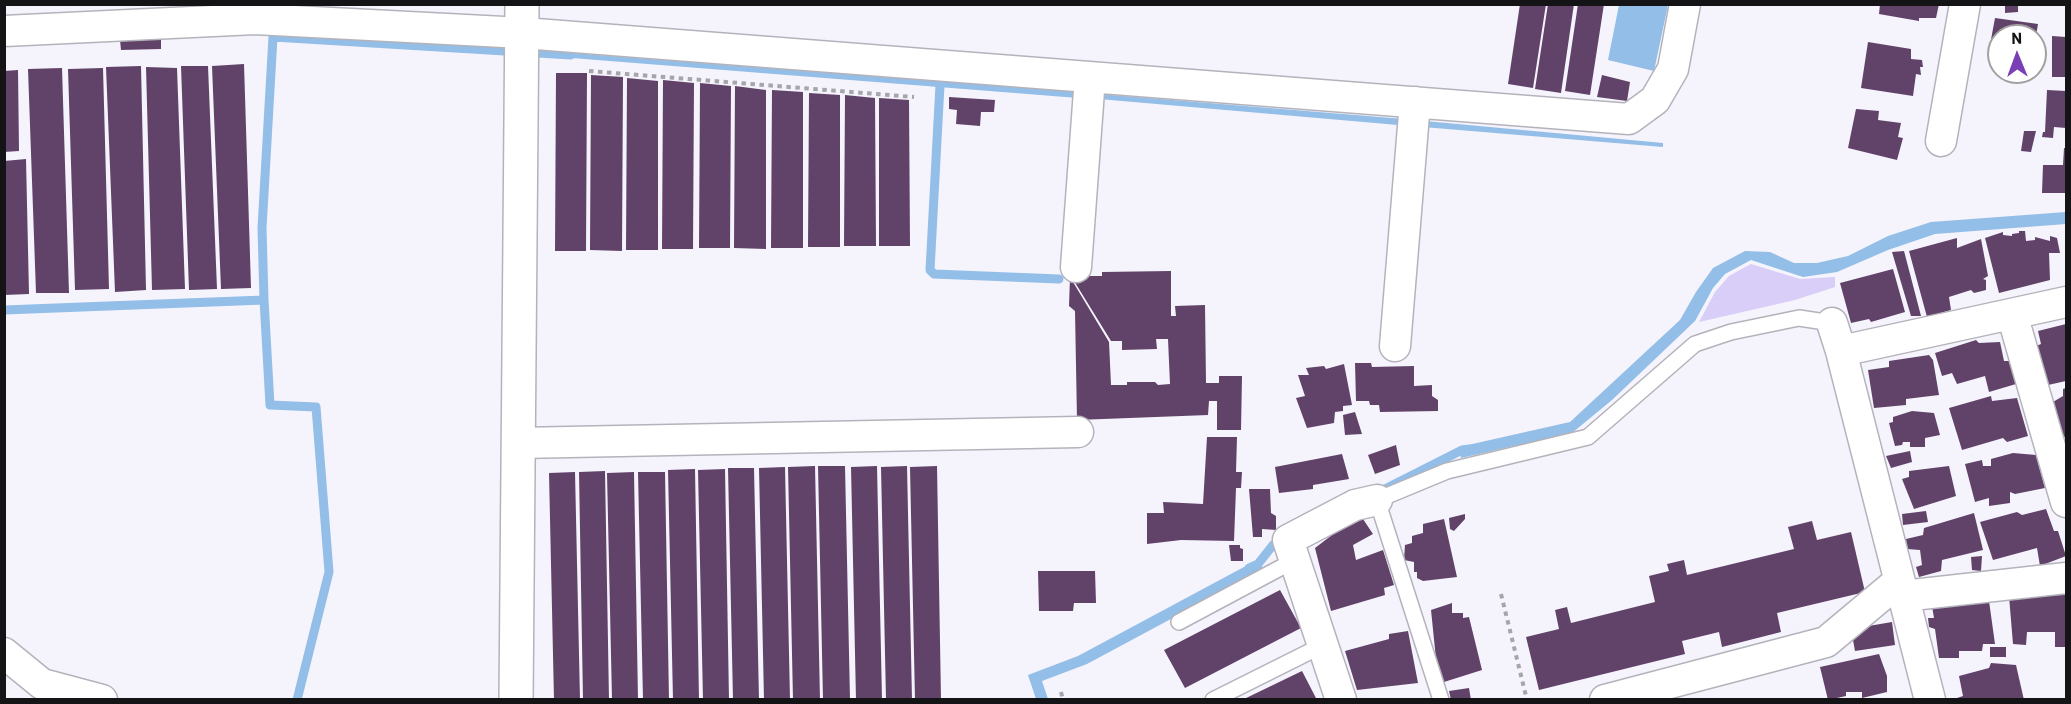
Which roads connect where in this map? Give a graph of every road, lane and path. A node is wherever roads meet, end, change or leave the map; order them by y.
1 (1686, 4) edge
2 (1965, 4) edge
3 (522, 19) edge
4 (4, 31) edge
5 (582, 70) dead end
6 (1090, 77) junction
7 (914, 98) dead end
8 (1415, 102) junction
9 (1941, 141) dead end
10 (1076, 267) dead end
11 (2067, 302) edge
12 (2012, 314) junction
13 (1832, 323) joint
14 (1395, 346) dead end
15 (1841, 351) junction
16 (1078, 432) dead end
17 (519, 443) junction
18 (1377, 500) junction
19 (2067, 502) edge
20 (1295, 560) junction
21 (2067, 578) edge
22 (1901, 588) junction
23 (1501, 594) dead end
24 (1179, 622) dead end
25 (1323, 645) junction
26 (4, 653) edge
27 (1061, 692) dead end
28 (102, 699) edge
29 (516, 699) edge
30 (1063, 699) edge
31 (1213, 699) edge
32 (1341, 699) edge
33 (1441, 699) edge
34 (1527, 699) edge
35 (1605, 699) edge
36 (1930, 699) edge

1 - 8 street
2 - 9 street
3 - 4 street
3 - 6 street
3 - 17 street
5 - 7 path
6 - 8 street
6 - 10 street
8 - 14 street
11 - 12 street
12 - 15 street
12 - 19 street
13 - 15 street
13 - 18 lane
15 - 22 street
16 - 17 street
17 - 29 street
18 - 20 street
18 - 33 lane
20 - 24 lane
20 - 25 street
21 - 22 street
22 - 35 street
22 - 36 street
23 - 34 path
25 - 31 lane
25 - 32 street
26 - 28 street
27 - 30 path

